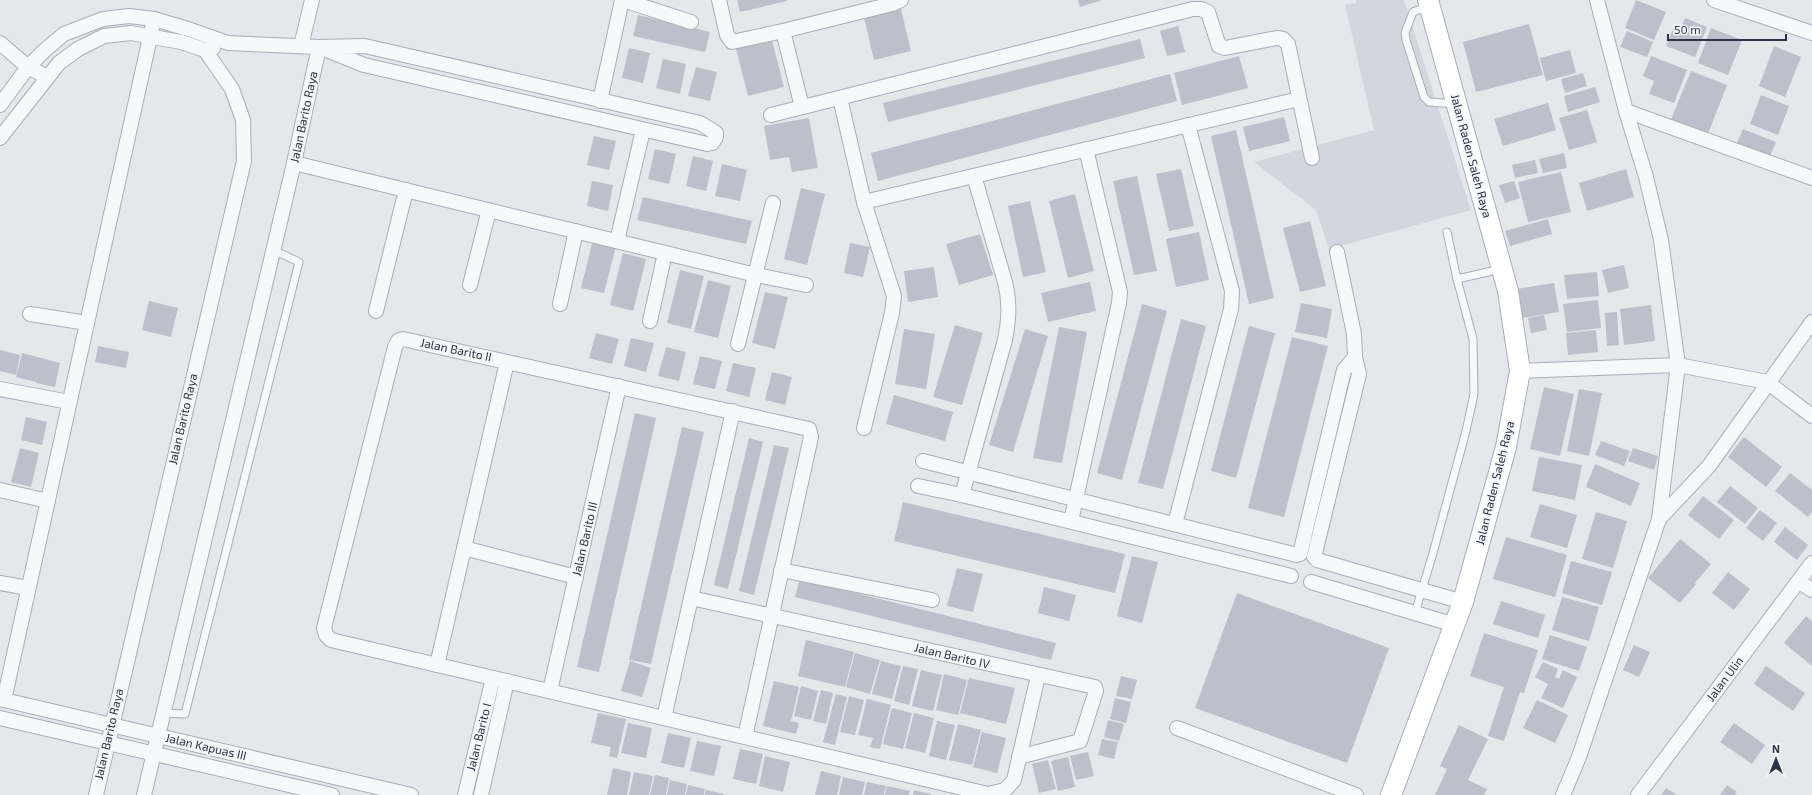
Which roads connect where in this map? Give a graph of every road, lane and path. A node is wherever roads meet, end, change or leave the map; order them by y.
1 (312, 0) edge
2 (623, 0) edge
3 (719, 0) edge
4 (901, 0) edge
5 (1596, 0) edge
6 (1714, 0) edge
7 (1428, 3) edge
8 (154, 20) junction
9 (691, 22) dead end
10 (783, 32) junction
11 (1812, 33) edge
12 (150, 35) junction
13 (0, 43) edge
14 (230, 43) junction
15 (301, 46) junction
16 (319, 47) junction
17 (205, 50) junction
18 (28, 67) junction
19 (466, 70) junction
20 (47, 77) junction
21 (462, 88) junction
22 (840, 98) junction
23 (1299, 99) junction
24 (600, 100) junction
25 (1457, 104) junction
26 (0, 105) edge
27 (802, 107) junction
28 (1626, 111) junction
29 (771, 115) dead end
30 (1188, 125) junction
31 (643, 130) junction
32 (0, 138) edge
33 (1086, 149) junction
34 (1312, 158) dead end
35 (294, 163) junction
36 (974, 176) junction
37 (1812, 178) edge
38 (406, 190) junction
39 (864, 202) junction
40 (773, 203) dead end
41 (489, 210) junction
42 (576, 231) junction
43 (1447, 232) dead end
44 (617, 241) junction
45 (273, 250) junction
46 (1337, 252) dead end
47 (665, 253) junction
48 (1502, 268) junction
49 (756, 275) junction
50 (1457, 279) junction
51 (470, 285) dead end
52 (806, 285) dead end
53 (560, 304) dead end
54 (376, 311) dead end
55 (30, 314) dead end
56 (650, 321) dead end
57 (1812, 322) edge
58 (87, 323) junction
59 (738, 344) dead end
60 (507, 362) junction
61 (1678, 365) junction
62 (1520, 371) junction
63 (1767, 382) junction
64 (619, 386) junction
65 (0, 389) edge
66 (69, 402) junction
67 (733, 411) junction
68 (1812, 416) edge
69 (864, 428) dead end
70 (923, 461) dead end
71 (969, 472) junction
72 (918, 486) dead end
73 (0, 490) edge
74 (962, 495) junction
75 (1076, 499) junction
76 (48, 500) junction
77 (1659, 519) junction
78 (1071, 521) junction
79 (1175, 524) junction
80 (464, 548) junction
81 (1307, 556) junction
82 (1812, 563) edge
83 (781, 570) junction
84 (1291, 576) junction
85 (576, 577) junction
86 (1310, 582) junction
87 (1799, 582) junction
88 (0, 583) edge
89 (28, 588) junction
90 (1812, 590) edge
91 (1422, 591) junction
92 (691, 598) junction
93 (932, 600) dead end
94 (1463, 602) junction
95 (1415, 613) junction
96 (772, 615) junction
97 (1455, 625) junction
98 (438, 665) junction
99 (1038, 676) junction
100 (500, 680) junction
101 (550, 691) junction
102 (2, 700) edge
103 (163, 713) junction
104 (0, 718) edge
105 (664, 718) junction
106 (111, 725) junction
107 (1177, 728) dead end
108 (158, 736) junction
109 (745, 737) junction
110 (107, 743) junction
111 (153, 753) junction
112 (1019, 757) junction
113 (96, 795) edge
114 (144, 795) edge
115 (332, 795) edge
116 (411, 795) edge
117 (465, 795) edge
118 (481, 795) edge
119 (1356, 795) edge
120 (1391, 795) edge
121 (1564, 795) edge
122 (1638, 795) edge

1 - 15 street
2 - 9 street
2 - 24 street
3 - 10 street
4 - 10 street
5 - 28 street
6 - 11 street
7 - 25 main road, Jalan Raden Saleh Raya
7 - 25 lane
8 - 12 street
8 - 14 street
8 - 18 street
10 - 27 street
12 - 17 street
12 - 20 street
12 - 58 street
13 - 18 street
14 - 15 street
14 - 17 street
15 - 16 street
16 - 19 street
16 - 21 street
16 - 35 street, Jalan Barito Raya
17 - 106 street, Jalan Barito Raya
18 - 20 street
18 - 26 street
19 - 21 street
19 - 24 street
20 - 32 street
21 - 31 street
22 - 23 street
22 - 27 street
22 - 39 street
23 - 30 street
23 - 34 street
24 - 31 street
25 - 48 main road, Jalan Raden Saleh Raya
27 - 29 street
28 - 37 street
28 - 61 street
30 - 33 street
30 - 79 street
31 - 44 street
33 - 36 street
33 - 75 street
35 - 38 street
35 - 45 street, Jalan Barito Raya
36 - 39 street
36 - 71 street
38 - 41 street
38 - 54 street
39 - 69 street
40 - 49 street
41 - 42 street
41 - 51 street
42 - 44 street
42 - 53 street
43 - 50 lane
44 - 47 street
45 - 103 street, Jalan Barito Raya
45 - 103 lane
46 - 81 street
47 - 49 street
47 - 56 street
48 - 50 lane
48 - 62 main road, Jalan Raden Saleh Raya
49 - 52 street
49 - 59 street
50 - 91 lane
55 - 58 street
57 - 63 street
58 - 66 street
60 - 64 street, Jalan Barito II
60 - 80 street
60 - 98 street, Jalan Barito II
61 - 62 street
61 - 63 street
61 - 77 street
62 - 94 main road, Jalan Raden Saleh Raya
63 - 68 street
63 - 77 street
64 - 67 street, Jalan Barito II
64 - 85 street, Jalan Barito III
65 - 66 street
66 - 76 street
67 - 83 street, Jalan Barito II
67 - 92 street
70 - 71 street
71 - 74 street
71 - 75 street
72 - 74 street
73 - 76 street
74 - 78 street
75 - 78 street
75 - 79 street
76 - 89 street
77 - 121 street
78 - 84 street
79 - 81 street
80 - 85 street
80 - 98 street
81 - 84 street
81 - 86 street
81 - 91 street
82 - 87 street, Jalan Ulin
83 - 93 street
83 - 96 street
84 - 86 street
85 - 101 street, Jalan Barito III
86 - 95 street
87 - 90 street
87 - 122 street, Jalan Ulin
88 - 89 street
89 - 102 street
91 - 94 street
91 - 95 lane
92 - 96 street, Jalan Barito IV
92 - 105 street
94 - 97 main road, Jalan Raden Saleh Raya
95 - 97 street
96 - 99 street, Jalan Barito IV
96 - 109 street
97 - 120 main road, Jalan Raden Saleh Raya
98 - 100 street
99 - 112 street
99 - 112 street, Jalan Barito IV
100 - 101 street
100 - 117 street, Jalan Barito I
100 - 118 street, Jalan Barito I
101 - 105 street
102 - 106 street, Jalan Kapuas III
103 - 108 street, Jalan Barito Raya
104 - 110 street, Jalan Kapuas III
105 - 109 street
106 - 108 street, Jalan Kapuas III
106 - 110 street, Jalan Barito Raya
107 - 119 street
108 - 111 street, Jalan Barito Raya
108 - 116 street, Jalan Kapuas III
109 - 112 street
110 - 111 street, Jalan Kapuas III
110 - 113 street, Jalan Barito Raya
111 - 114 street, Jalan Barito Raya
111 - 115 street, Jalan Kapuas III

